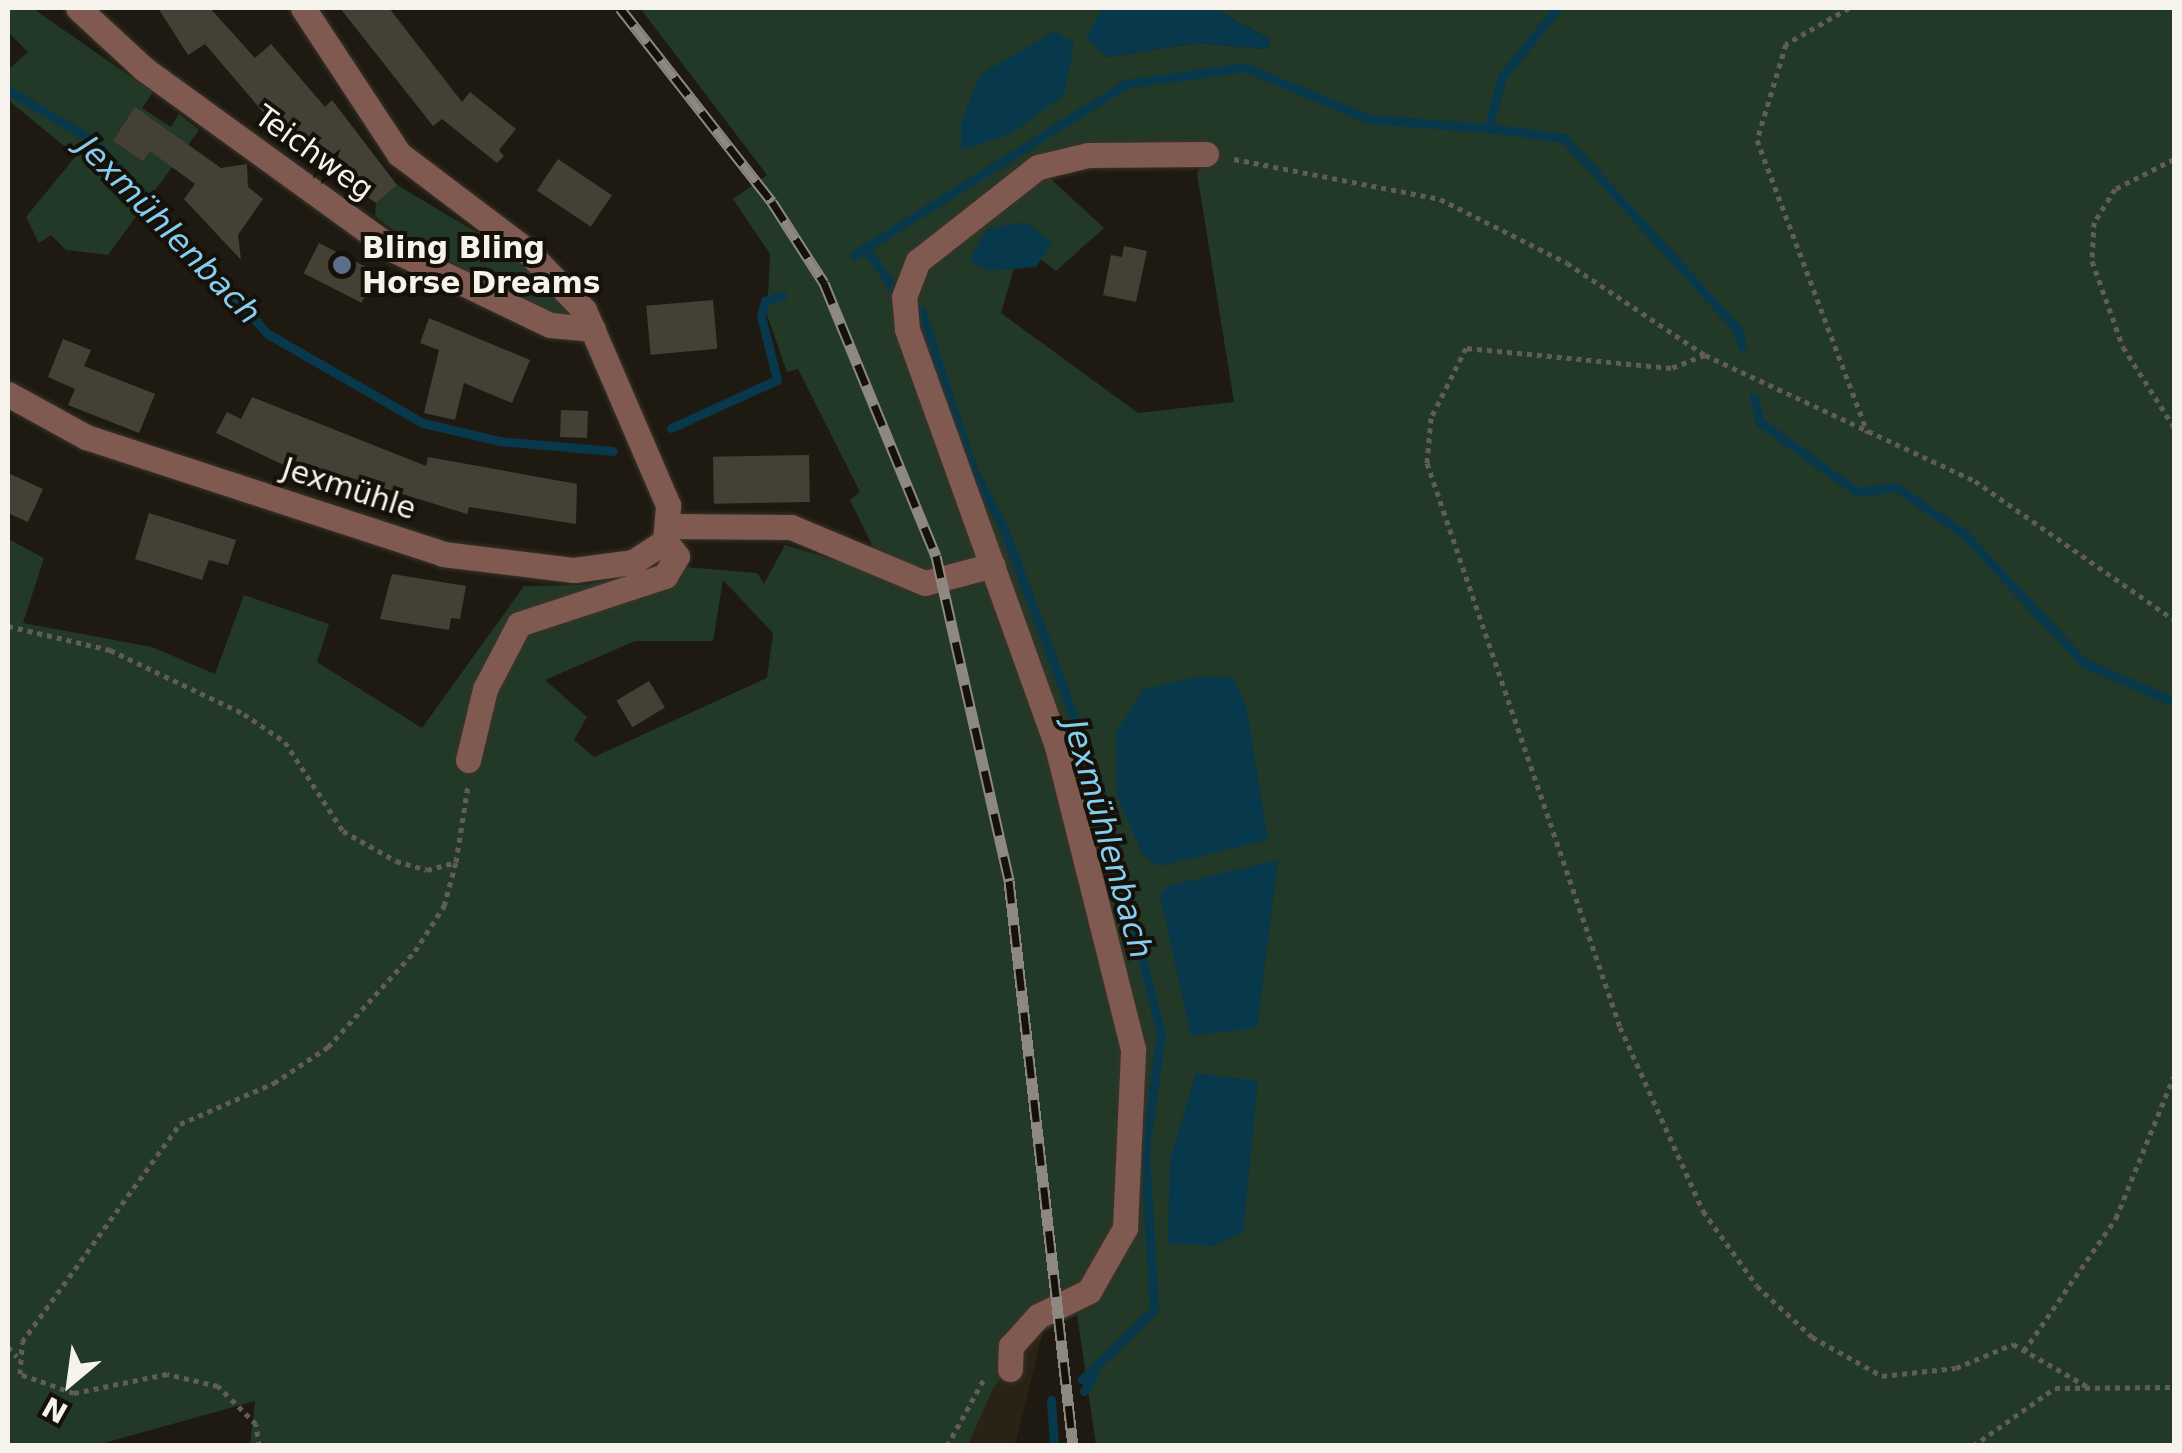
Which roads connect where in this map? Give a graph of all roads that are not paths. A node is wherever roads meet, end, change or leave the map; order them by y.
1 (56, 8) edge
2 (78, 8) edge
3 (303, 8) edge
4 (133, 59) junction
5 (1206, 154) road end
6 (592, 329) junction
7 (8, 394) edge
8 (667, 534) junction
9 (994, 566) junction
10 (468, 760) road end
11 (1010, 1358) road end

1 - 4 street
2 - 4 street, Teichweg
3 - 6 street
4 - 6 street, Teichweg
5 - 9 street
6 - 8 street
7 - 8 street, Jexmühle
8 - 9 street, Jexmühle
8 - 10 street
9 - 11 street

